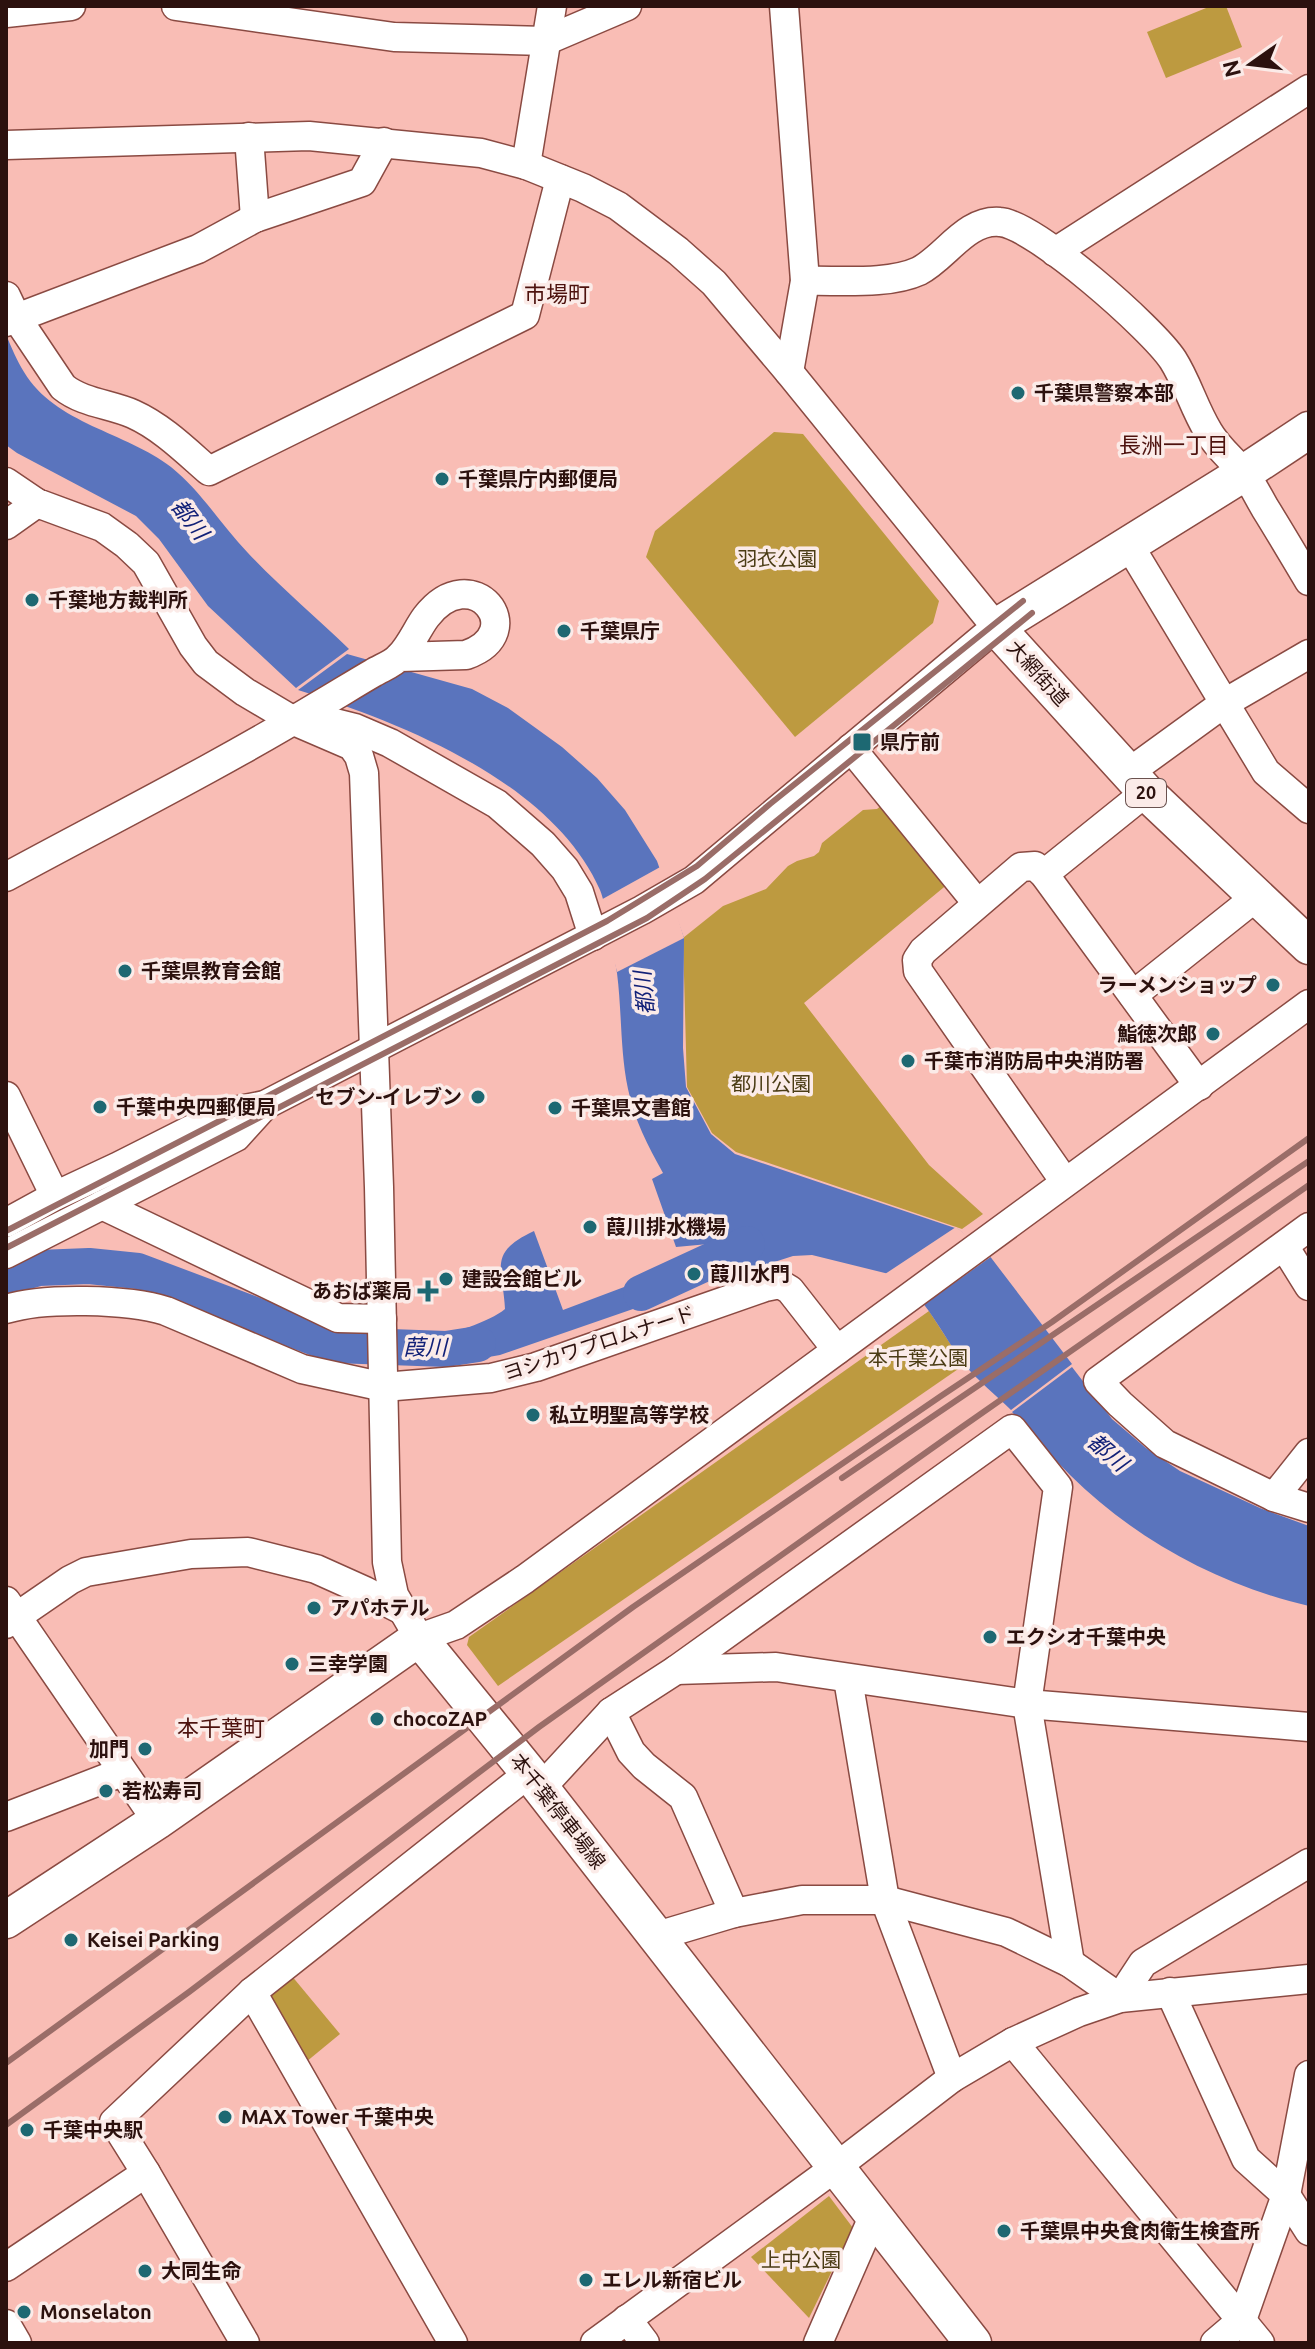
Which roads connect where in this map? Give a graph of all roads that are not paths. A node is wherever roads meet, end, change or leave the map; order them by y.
1 (71, 6) edge
2 (176, 6) edge
3 (552, 6) edge
4 (784, 6) edge
5 (622, 8) edge
6 (6, 13) edge
7 (545, 41) junction
8 (1309, 89) edge
9 (249, 137) junction
10 (384, 142) junction
11 (6, 145) edge
12 (526, 165) junction
13 (560, 179) junction
14 (255, 218) junction
15 (1055, 252) junction
16 (805, 281) junction
17 (9, 312) edge
18 (789, 372) junction
19 (1309, 430) edge
20 (1244, 473) junction
21 (6, 482) edge
22 (37, 503) junction
23 (6, 525) edge
24 (1129, 545) junction
25 (1309, 581) edge
26 (996, 627) junction
27 (1309, 654) edge
28 (400, 657) dead end
29 (1223, 704) junction
30 (294, 721) junction
31 (851, 748) junction
32 (1137, 783) junction
33 (1309, 809) edge
34 (1044, 874) junction
35 (6, 877) edge
36 (1256, 897) junction
37 (977, 903) junction
38 (593, 936) junction
39 (1309, 946) edge
40 (1133, 995) junction
41 (1309, 1004) edge
42 (374, 1049) junction
43 (1199, 1086) junction
44 (6, 1096) edge
45 (265, 1105) junction
46 (1065, 1182) junction
47 (55, 1196) junction
48 (102, 1205) junction
49 (6, 1223) edge
50 (1309, 1227) edge
51 (1284, 1246) junction
52 (6, 1254) edge
53 (1309, 1286) edge
54 (6, 1309) edge
55 (382, 1327) junction
56 (837, 1350) junction
57 (384, 1376) junction
58 (1309, 1453) edge
59 (1274, 1497) junction
60 (1309, 1508) edge
61 (9, 1614) edge
62 (411, 1624) junction
63 (676, 1670) junction
64 (848, 1679) junction
65 (1027, 1704) junction
66 (611, 1712) junction
67 (1309, 1727) edge
68 (122, 1772) junction
69 (535, 1780) junction
70 (6, 1816) edge
71 (157, 1821) junction
72 (1309, 1863) edge
73 (885, 1900) junction
74 (734, 1913) junction
75 (6, 1920) edge
76 (657, 1936) junction
77 (1070, 1963) junction
78 (1309, 1979) edge
79 (252, 1992) junction
80 (1170, 1992) junction
81 (1120, 1998) junction
82 (1013, 2042) junction
83 (1309, 2075) edge
84 (952, 2078) junction
85 (1304, 2127) edge
86 (836, 2167) junction
87 (146, 2173) junction
88 (1298, 2199) edge
89 (873, 2217) junction
90 (1309, 2231) edge
91 (6, 2267) edge
92 (627, 2319) junction
93 (1242, 2320) junction
94 (6, 2324) edge
95 (17, 2343) edge
96 (245, 2343) edge
97 (453, 2343) edge
98 (595, 2343) edge
99 (645, 2343) edge
100 (818, 2343) edge
101 (973, 2343) edge
102 (1215, 2343) edge
103 (1260, 2343) edge

1 - 6 street
2 - 7 street
3 - 7 street
4 - 16 street
5 - 7 street
7 - 12 street
8 - 15 street
9 - 10 street
9 - 11 street
9 - 14 street
10 - 12 street
10 - 14 street
12 - 13 street
13 - 17 street
13 - 18 street
14 - 17 street
15 - 16 street
15 - 20 street
16 - 18 street
18 - 26 street
19 - 20 main road, 大網街道
20 - 24 main road, 大網街道
20 - 25 street
21 - 22 street
22 - 23 street
22 - 30 street
24 - 26 main road, 大網街道
24 - 29 street
26 - 31 street
26 - 32 main road, 大網街道 / 20
27 - 29 street
28 - 30 street
29 - 32 street
29 - 33 street
30 - 35 street
30 - 38 street
30 - 42 street
31 - 37 street
31 - 38 street
32 - 34 street
32 - 36 main road, 大網街道 / 20
34 - 37 street
34 - 40 street
36 - 39 main road, 大網街道 / 20
36 - 40 street
37 - 46 street
38 - 42 street
40 - 43 street
41 - 43 street
42 - 45 street
42 - 55 street
43 - 46 street
44 - 47 street
45 - 47 street
45 - 48 street
46 - 56 street
47 - 49 street
48 - 52 street
48 - 55 street
50 - 51 street
51 - 53 street
51 - 59 street
54 - 57 street, ヨシカワプロムナード
55 - 57 street
56 - 57 street, ヨシカワプロムナード
56 - 62 street
57 - 62 street
58 - 59 street
59 - 60 street
61 - 62 street
61 - 68 street
62 - 69 main road, 本千葉停車場線
62 - 71 main road
63 - 64 street
63 - 65 street
63 - 66 street
64 - 65 street
64 - 73 street
65 - 67 street
65 - 77 street
66 - 69 street
66 - 74 street
68 - 70 street
68 - 71 street
69 - 76 main road, 本千葉停車場線
69 - 79 street
71 - 75 main road
72 - 81 street
73 - 74 street
73 - 77 street
73 - 84 street
74 - 76 street
76 - 86 main road, 本千葉停車場線
77 - 81 street
78 - 80 street
79 - 87 street
79 - 97 street
80 - 81 street
80 - 88 street
81 - 82 street
82 - 84 street
82 - 93 street
83 - 85 street
84 - 86 street
85 - 88 street
86 - 89 main road, 本千葉停車場線
86 - 92 street
87 - 91 street
87 - 96 street
88 - 90 street
88 - 93 street
89 - 100 street
89 - 101 main road, 本千葉停車場線
92 - 98 street
92 - 99 street
93 - 102 street
93 - 103 street
94 - 95 street

